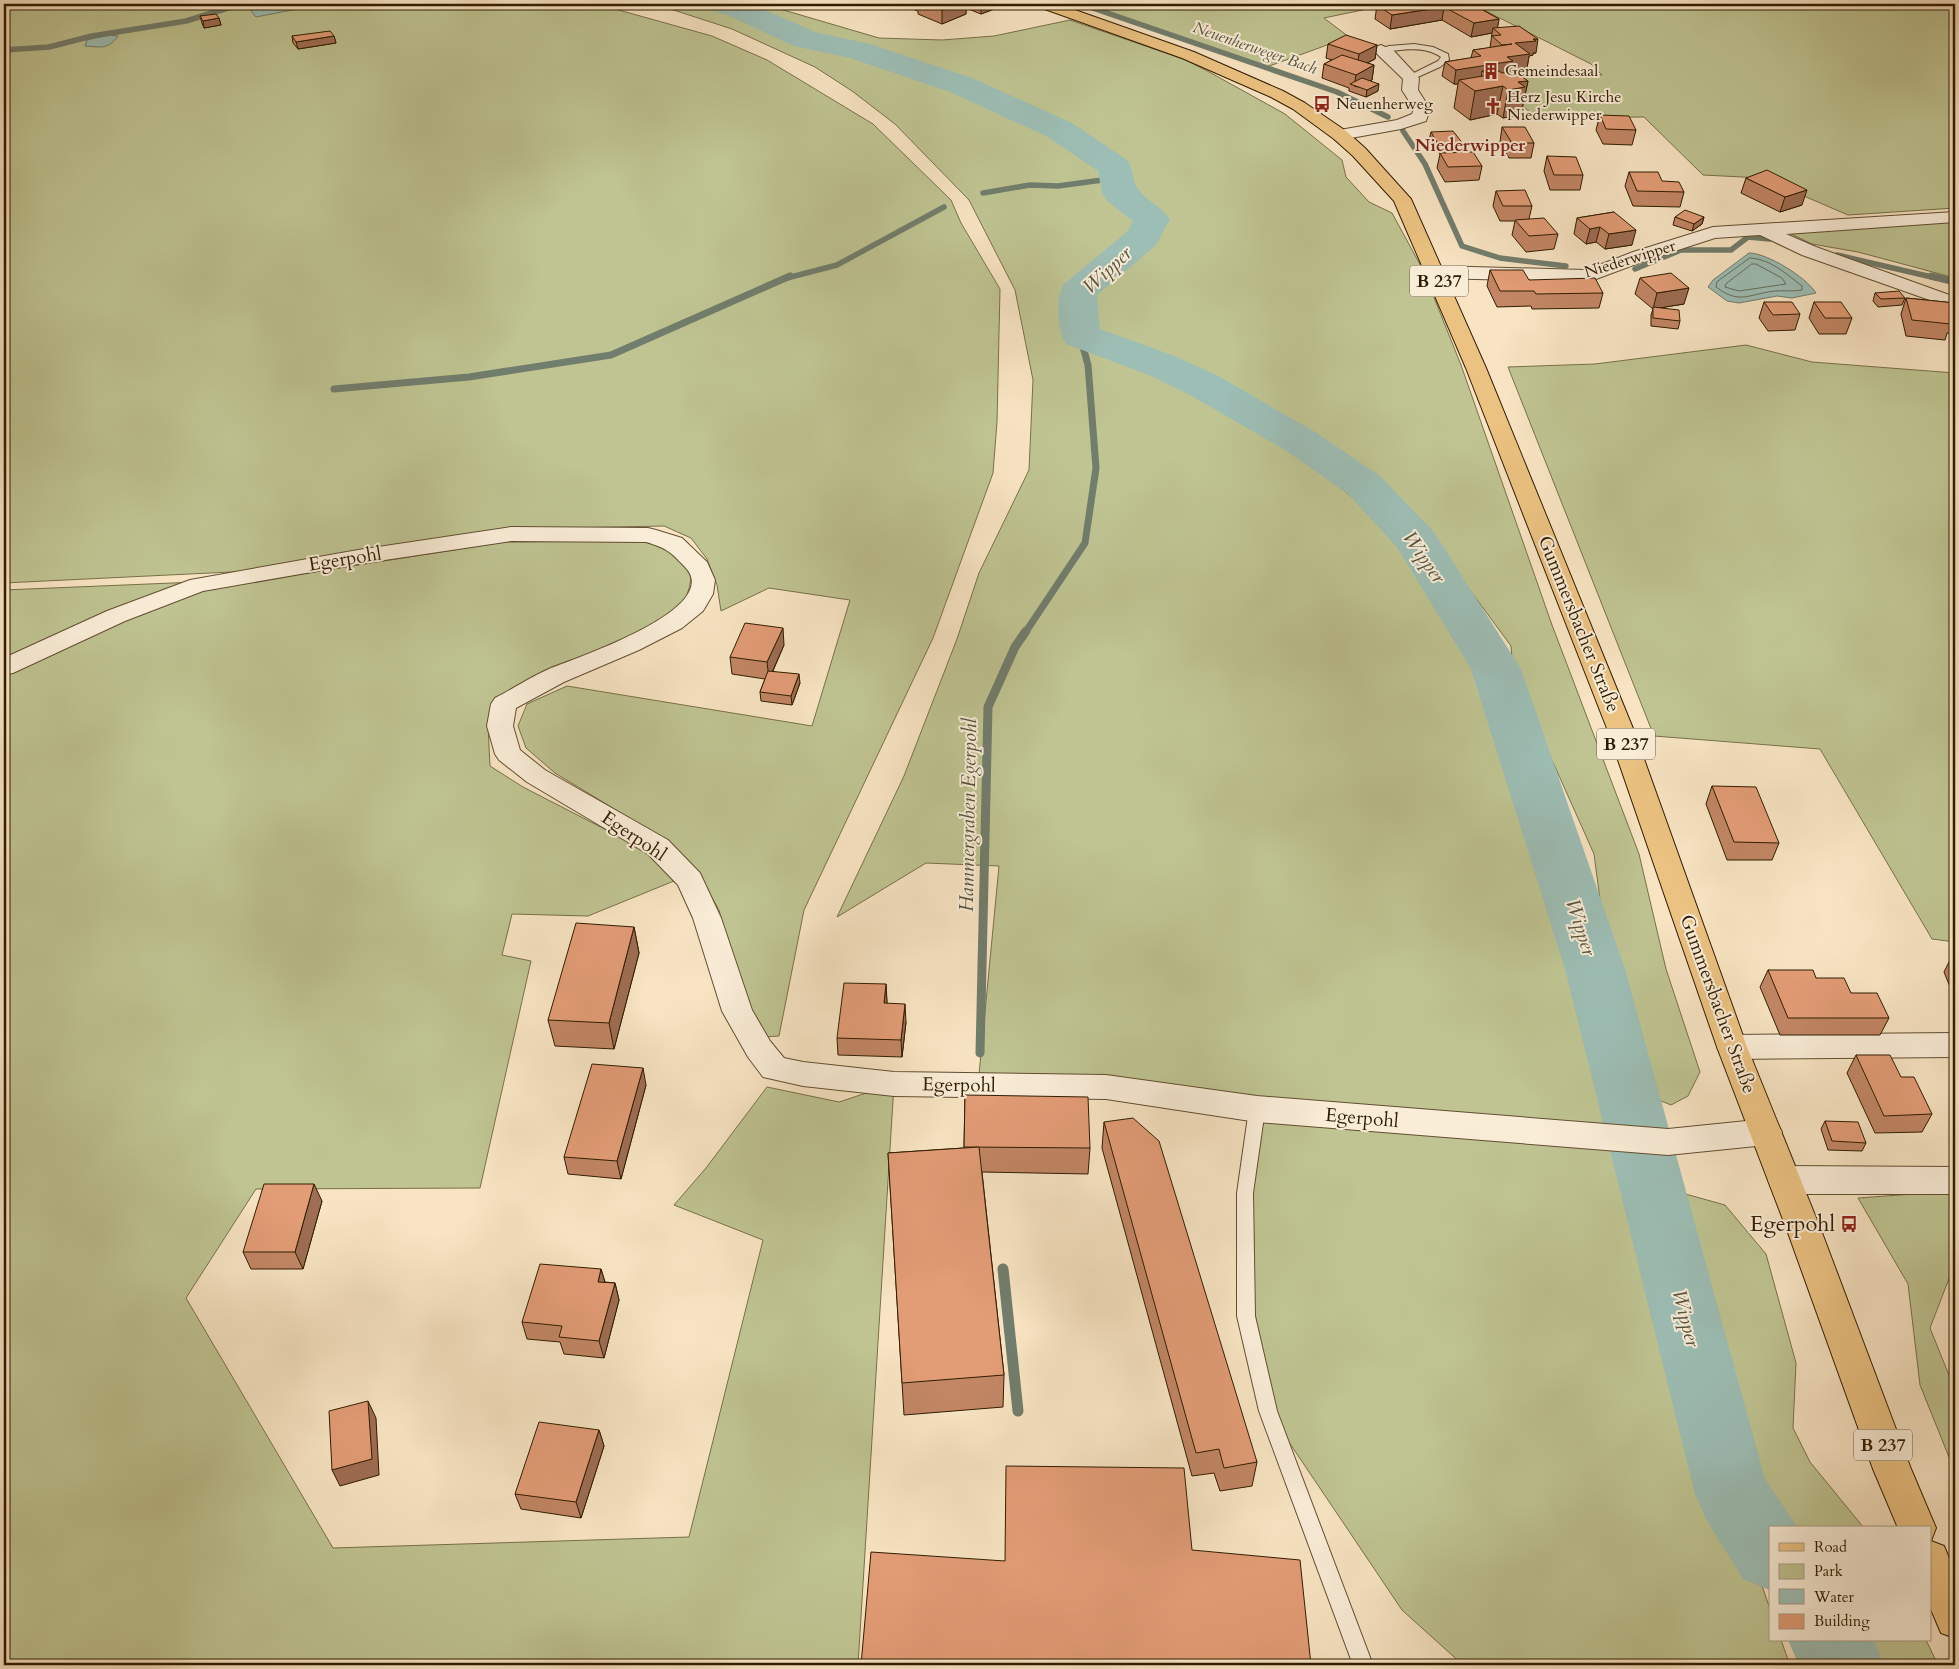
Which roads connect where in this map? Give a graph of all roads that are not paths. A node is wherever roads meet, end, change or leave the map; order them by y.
1 (1044, 4) edge
2 (1381, 50) joint
3 (1411, 78) junction
4 (1340, 135) junction
5 (1955, 217) edge
6 (1762, 230) junction
7 (1436, 272) junction
8 (1955, 303) edge
9 (4, 667) edge
10 (1955, 1044) edge
11 (1732, 1047) junction
12 (1257, 1109) junction
13 (1766, 1132) junction
14 (1784, 1180) junction
15 (1955, 1181) edge
16 (1916, 1526) edge
17 (1932, 1564) edge
18 (1955, 1619) edge
19 (1363, 1665) edge

1 - 4 main road, Gummersbacher Straße / B 237
2 - 3 street
2 - 3 lane
3 - 4 street
4 - 7 main road, Gummersbacher Straße / B 237
5 - 6 street, Niederwipper
6 - 7 street, Niederwipper
6 - 8 street, Niederwipper
7 - 11 main road, Gummersbacher Straße / B 237
9 - 12 street, Egerpohl
10 - 11 street
11 - 13 main road, Gummersbacher Straße / B 237
12 - 13 street, Egerpohl
12 - 19 lane
13 - 14 main road, Gummersbacher Straße / B 237
14 - 15 street
14 - 16 main road, Gummersbacher Straße / B 237
17 - 18 main road

